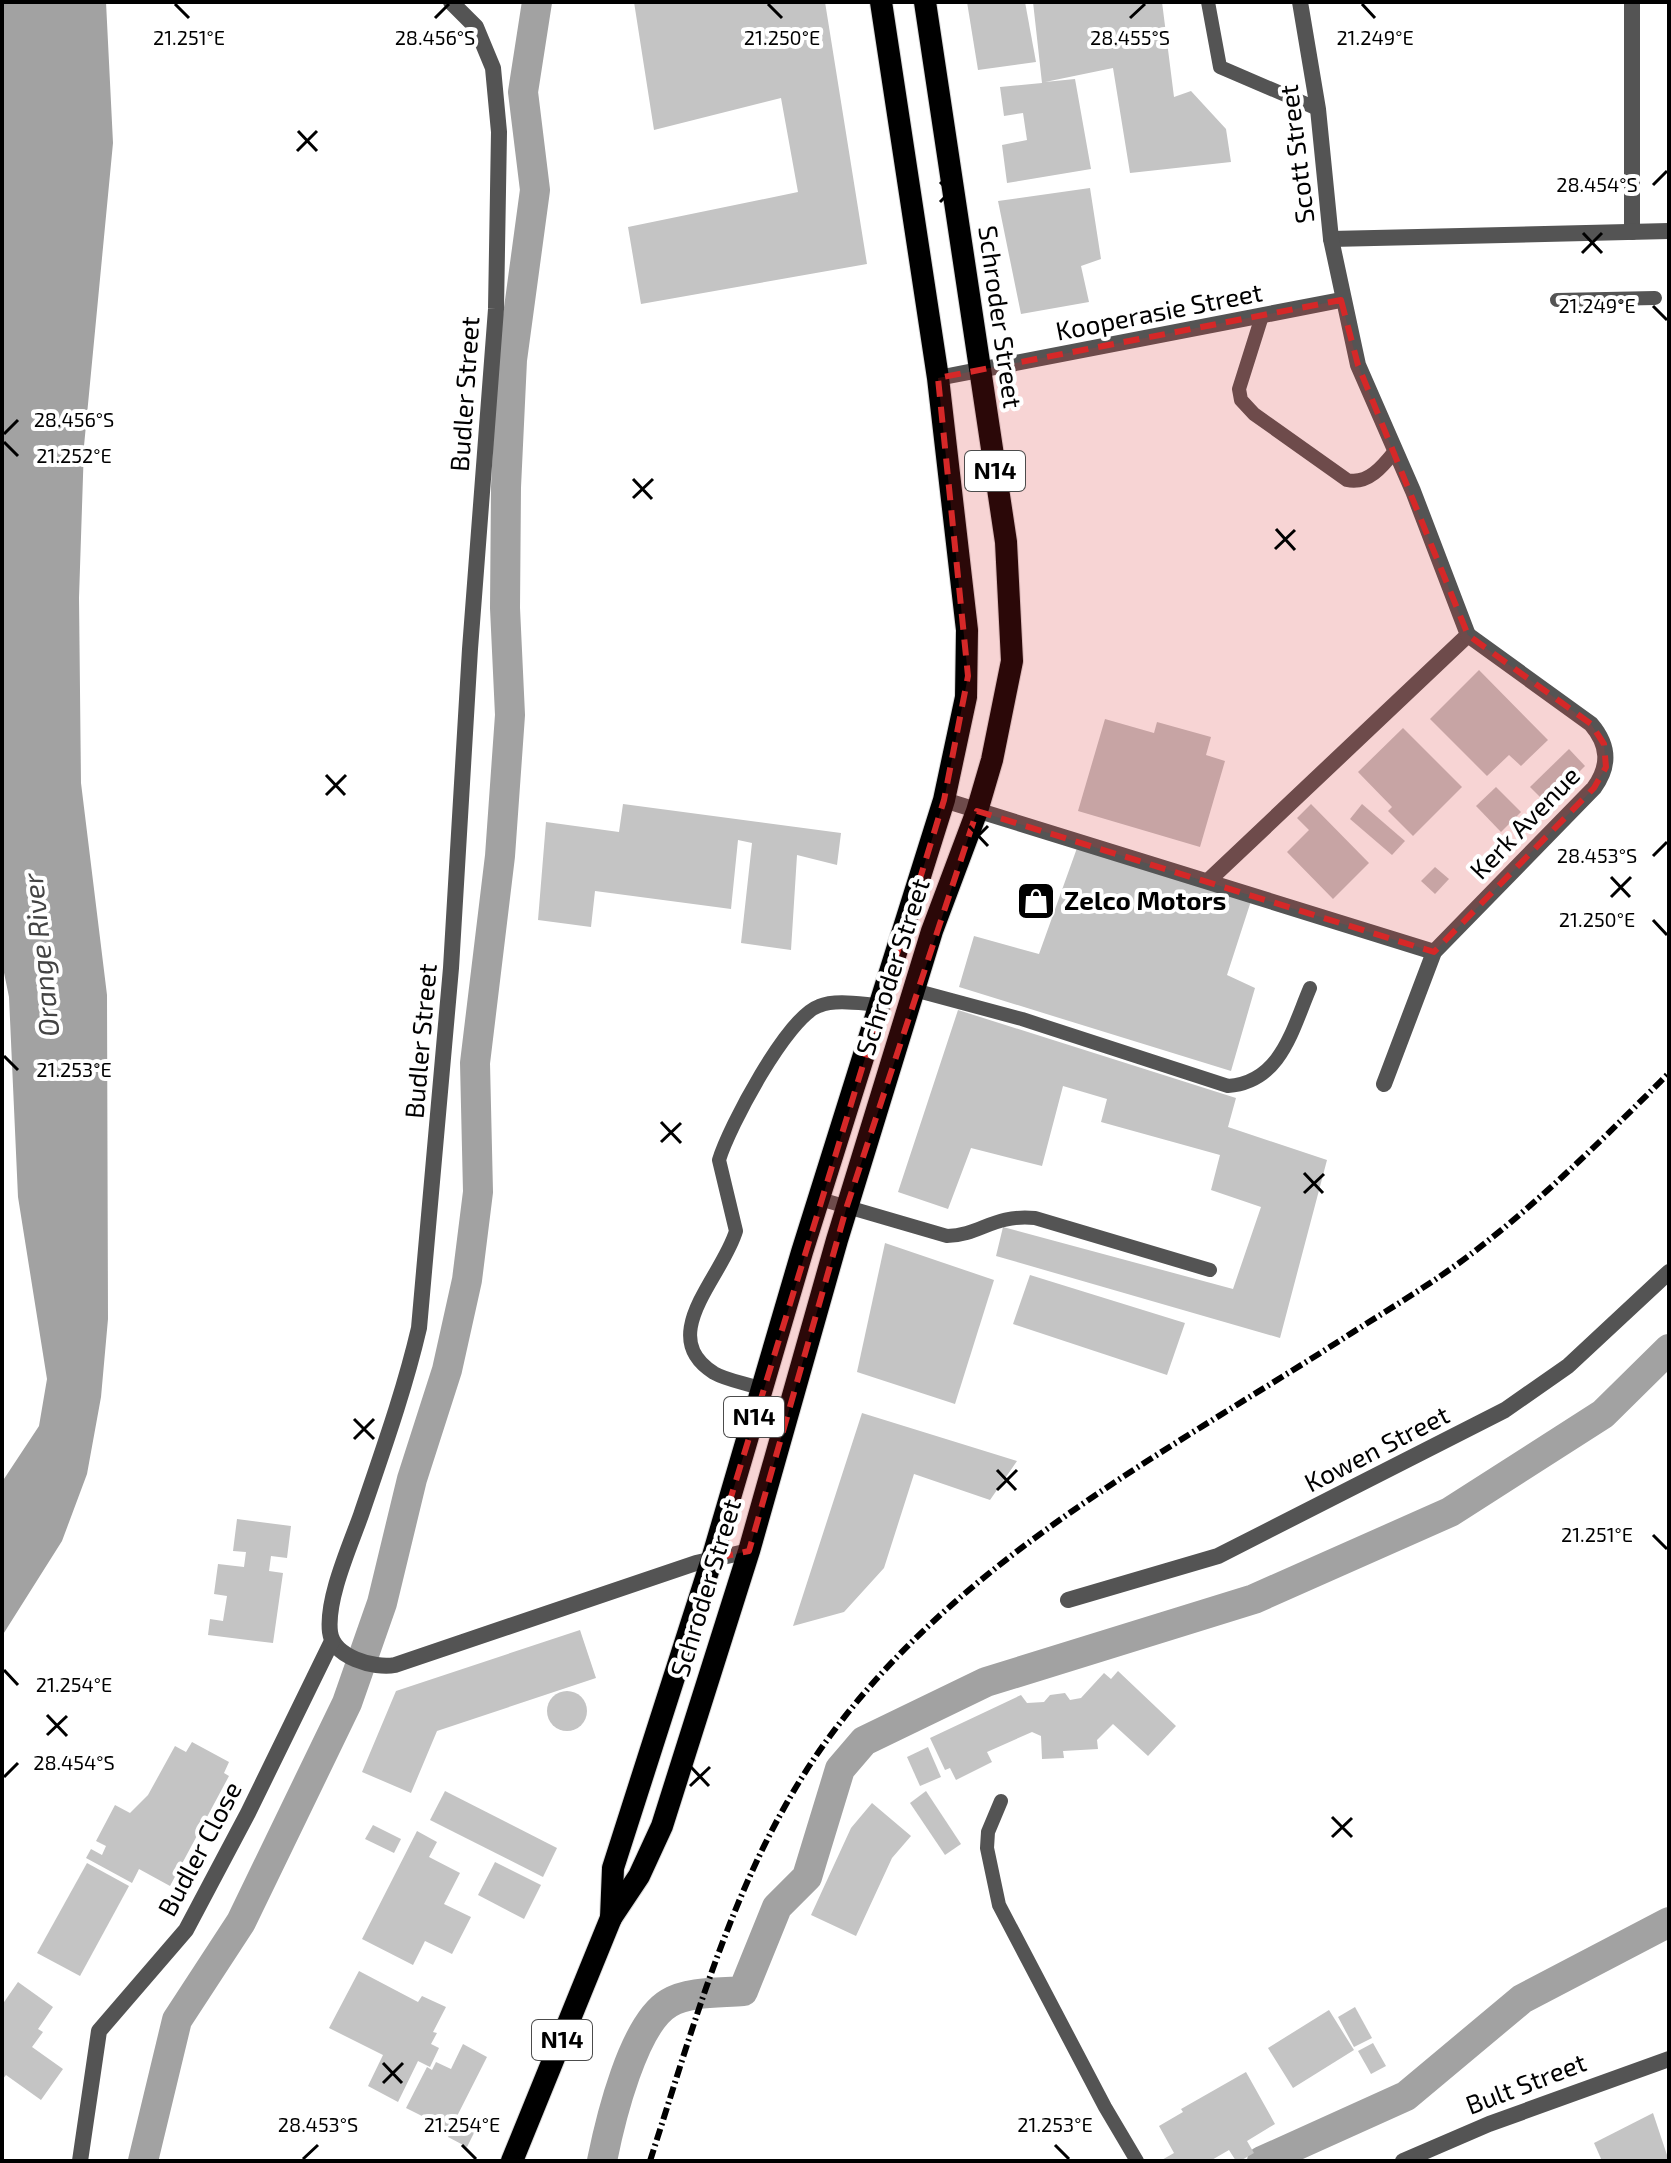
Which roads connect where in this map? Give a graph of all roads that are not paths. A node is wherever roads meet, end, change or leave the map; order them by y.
1 (451, 2) edge
2 (881, 2) edge
3 (925, 2) edge
4 (1208, 2) edge
5 (1300, 2) edge
6 (1632, 2) edge
7 (1318, 109) junction
8 (1669, 231) edge
9 (1632, 232) junction
10 (1331, 239) junction
11 (1655, 298) dead end
12 (1341, 300) junction
13 (1557, 300) dead end
14 (1262, 316) junction
15 (979, 371) junction
16 (938, 378) junction
17 (1395, 451) junction
18 (1468, 635) junction
19 (944, 800) junction
20 (977, 811) junction
21 (1209, 880) junction
22 (1434, 952) junction
23 (1310, 988) dead end
24 (914, 990) junction
25 (880, 1005) junction
26 (1384, 1084) dead end
27 (820, 1199) junction
28 (847, 1206) junction
29 (1210, 1270) dead end
30 (1669, 1272) edge
31 (762, 1389) junction
32 (749, 1551) junction
33 (712, 1559) junction
34 (1068, 1600) dead end
35 (332, 1641) junction
36 (1001, 1801) dead end
37 (611, 1918) junction
38 (1669, 2059) edge
39 (80, 2161) edge
40 (512, 2161) edge
41 (1137, 2161) edge
42 (1403, 2161) edge

1 - 35 street, Budler Street
2 - 16 highway, Schroder Street / N14
3 - 15 highway, Schroder Street / N14
4 - 7 lane
5 - 7 street, Scott Street
6 - 9 street
7 - 10 street, Scott Street
8 - 9 street
9 - 10 street
10 - 12 street, Scott Street
11 - 13 lane
12 - 14 street, Kooperasie Street
12 - 17 street
14 - 15 street, Kooperasie Street
14 - 17 lane
15 - 16 street, Kooperasie Street
15 - 20 highway, Schroder Street / N14
16 - 19 highway, Schroder Street / N14
17 - 18 street
18 - 21 street
18 - 22 street, Kerk Avenue
19 - 20 street
19 - 25 highway, Schroder Street / N14
20 - 21 street
20 - 24 highway, Schroder Street / N14
21 - 22 street
22 - 26 street, Kerk Avenue
23 - 24 lane
24 - 28 highway, Schroder Street / N14
25 - 27 highway, Schroder Street / N14
25 - 31 lane
27 - 28 lane
27 - 31 highway, Schroder Street / N14
28 - 29 lane
28 - 32 highway, Schroder Street / N14
30 - 34 street, Kowen Street
31 - 33 highway, Schroder Street / N14
32 - 33 street
32 - 37 highway, Schroder Street / N14
33 - 35 street
33 - 37 highway, Schroder Street / N14
35 - 39 street, Budler Close
36 - 41 lane
37 - 40 highway, Schroder Street / N14
38 - 42 street, Bult Street

